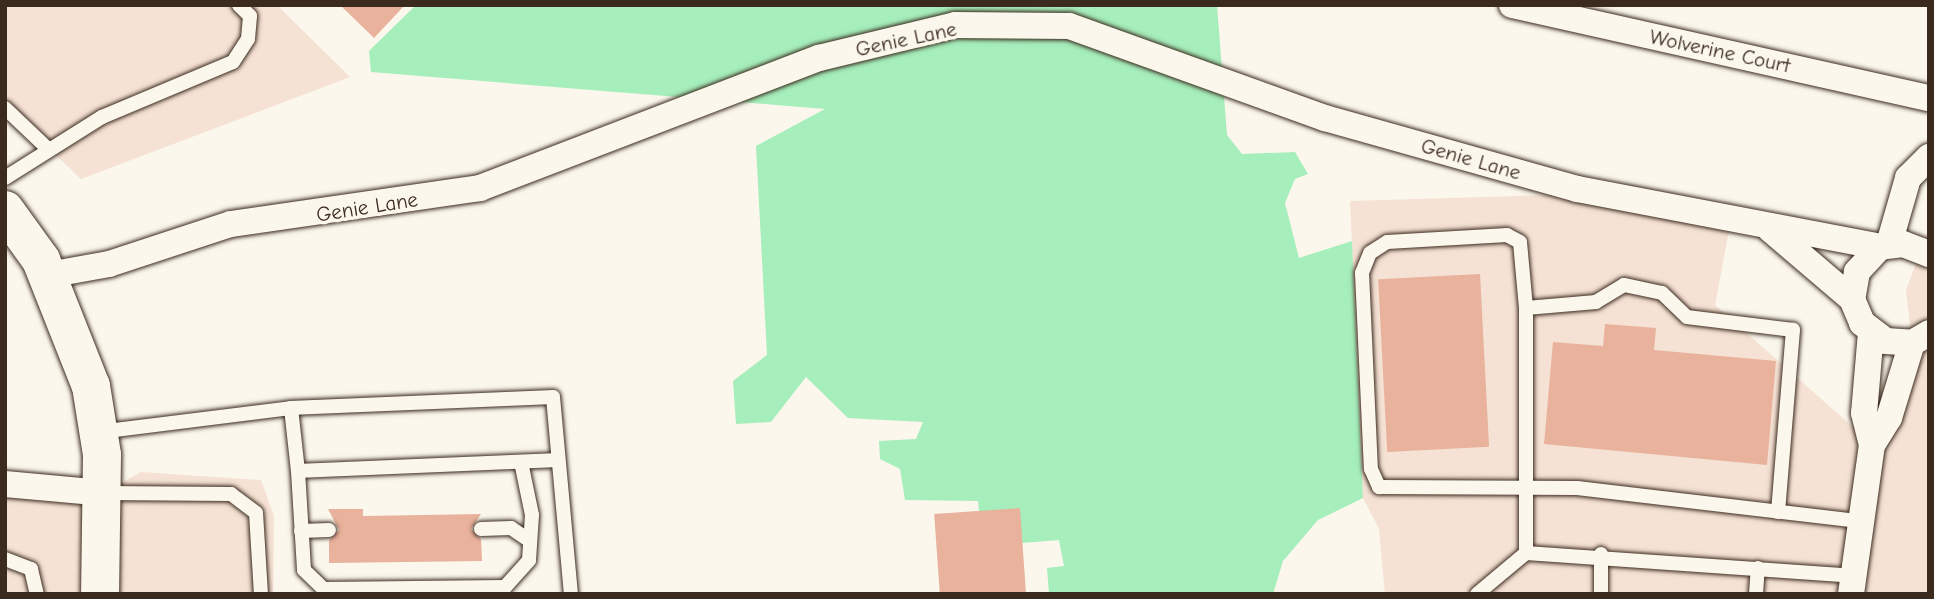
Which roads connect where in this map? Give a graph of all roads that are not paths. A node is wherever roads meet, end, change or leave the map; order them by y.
1 (239, 5) edge
2 (1512, 5) edge
3 (1929, 97) edge
4 (5, 108) edge
5 (47, 148) junction
6 (1929, 157) edge
7 (5, 177) edge
8 (5, 210) edge
9 (1768, 228) junction
10 (1884, 245) junction
11 (1929, 254) edge
12 (48, 275) junction
13 (1852, 299) junction
14 (1526, 308) junction
15 (1871, 332) junction
16 (1922, 341) edge
17 (291, 408) junction
18 (98, 432) junction
19 (1872, 445) junction
20 (558, 460) junction
21 (521, 462) junction
22 (298, 471) junction
23 (5, 484) edge
24 (1530, 486) junction
25 (103, 493) junction
26 (1778, 512) junction
27 (1859, 522) junction
28 (481, 529) dead end
29 (329, 530) dead end
30 (301, 531) junction
31 (530, 541) junction
32 (1526, 553) junction
33 (1601, 554) junction
34 (5, 559) edge
35 (1758, 568) junction
36 (1852, 585) edge
37 (37, 594) edge
38 (100, 594) edge
39 (261, 594) edge
40 (570, 594) edge
41 (1477, 594) edge
42 (1601, 594) edge
43 (1756, 594) edge

1 - 5 lane
2 - 3 street, Wolverine Court
4 - 5 lane
5 - 7 lane
6 - 10 street
8 - 12 street
9 - 10 street, Genie Lane
9 - 12 street, Genie Lane
9 - 13 street, Genie Lane
10 - 11 street, Genie Lane
10 - 13 street
12 - 18 street
13 - 15 street, Genie Lane
14 - 24 lane
14 - 24 lane
14 - 26 lane
15 - 16 street
15 - 19 street
16 - 19 street
17 - 18 lane
17 - 20 lane
17 - 22 lane
18 - 25 street
19 - 27 street
20 - 21 lane
20 - 40 lane
21 - 22 lane
21 - 31 lane
22 - 30 lane
23 - 25 street
24 - 26 lane
24 - 32 lane
25 - 38 street
25 - 39 lane
26 - 27 lane
27 - 36 street
28 - 31 lane
29 - 30 lane
30 - 31 lane
32 - 33 lane
32 - 41 lane
33 - 35 lane
33 - 42 lane
34 - 37 lane
35 - 36 lane
35 - 43 lane

